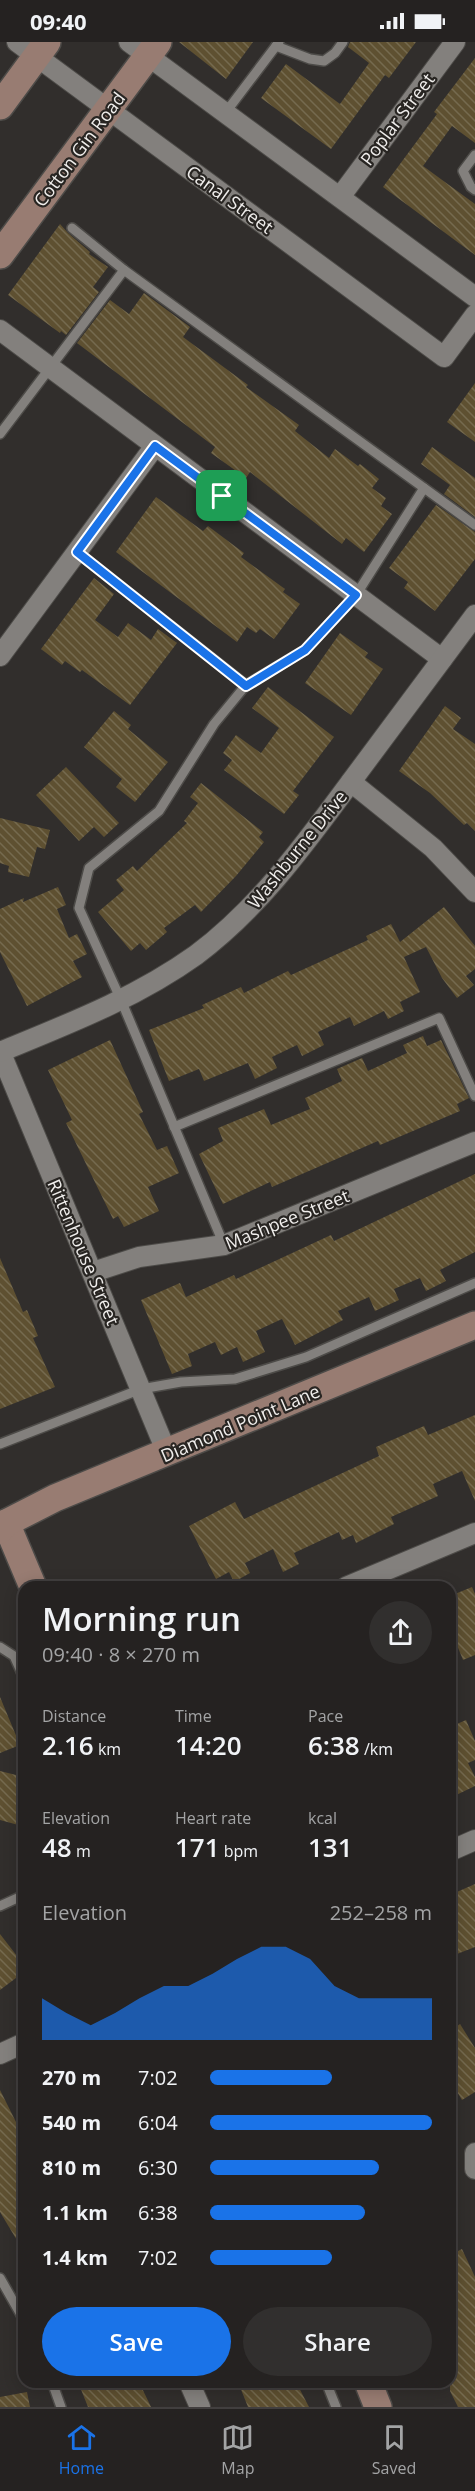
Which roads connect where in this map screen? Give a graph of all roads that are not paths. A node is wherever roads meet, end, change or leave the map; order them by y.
1 (343, 42) edge
2 (455, 42) edge
3 (277, 44) edge
4 (34, 47) edge
5 (145, 47) edge
6 (0, 106) edge
7 (108, 109) junction
8 (226, 112) junction
9 (475, 155) edge
10 (475, 190) edge
11 (340, 197) junction
12 (72, 228) dead end
13 (0, 255) edge
14 (124, 270) junction
15 (475, 297) edge
16 (475, 315) edge
17 (0, 330) edge
18 (469, 337) edge
19 (50, 367) junction
20 (0, 434) edge
21 (155, 446) junction
22 (424, 488) junction
23 (475, 525) edge
24 (77, 552) junction
25 (356, 595) junction
26 (475, 615) edge
27 (0, 656) edge
28 (442, 659) junction
29 (246, 686) junction
30 (351, 782) junction
31 (475, 892) edge
32 (121, 1000) junction
33 (0, 1051) edge
34 (475, 1096) edge
35 (174, 1127) junction
36 (475, 1142) edge
37 (224, 1245) junction
38 (93, 1272) junction
39 (475, 1283) edge
40 (475, 1325) edge
41 (141, 1389) junction
42 (0, 1444) edge
43 (167, 1453) junction
44 (2, 1525) edge
45 (475, 1533) edge
46 (30, 1581) edge
47 (360, 1581) edge
48 (0, 1647) edge
49 (18, 1665) edge
50 (475, 1840) edge
51 (456, 1848) edge
52 (18, 1898) edge
53 (0, 1906) edge
54 (18, 2045) edge
55 (0, 2054) edge
56 (475, 2153) edge
57 (475, 2169) edge
58 (0, 2278) edge
59 (18, 2310) edge
60 (54, 2388) edge
61 (192, 2388) edge
62 (328, 2388) edge
63 (370, 2388) edge
64 (62, 2407) edge
65 (200, 2407) edge
66 (336, 2407) edge
67 (378, 2407) edge

1 - 3 lane
2 - 11 street, Poplar Street
3 - 8 lane
4 - 6 street
4 - 7 street, Canal Street
5 - 7 street, Cotton Gin Road
5 - 8 street
7 - 13 street, Cotton Gin Road
7 - 18 street, Canal Street
8 - 11 street
9 - 10 lane
11 - 15 street
12 - 14 lane
14 - 19 lane
14 - 22 lane
16 - 18 street
17 - 19 street
19 - 20 lane
19 - 21 street
21 - 24 street
21 - 25 street
22 - 23 lane
22 - 25 lane
24 - 27 street
24 - 29 lane
25 - 28 street
25 - 29 lane
26 - 28 street, Washburne Drive
28 - 30 street, Washburne Drive
29 - 32 lane
30 - 31 street
30 - 32 street, Washburne Drive
32 - 33 street, Washburne Drive
32 - 35 lane
33 - 38 street, Rittenhouse Street
34 - 35 lane
35 - 37 lane
36 - 37 street, Mashpee Street
37 - 38 street, Mashpee Street
38 - 41 street, Rittenhouse Street
39 - 41 lane
40 - 43 street, Diamond Point Lane
41 - 42 lane
41 - 43 street, Rittenhouse Street
43 - 44 street, Diamond Point Lane
44 - 46 street
45 - 47 street
48 - 49 lane
50 - 51 street
52 - 53 lane
54 - 55 street
56 - 57 street
58 - 59 lane
60 - 64 lane
61 - 65 street
62 - 66 lane
63 - 67 street

